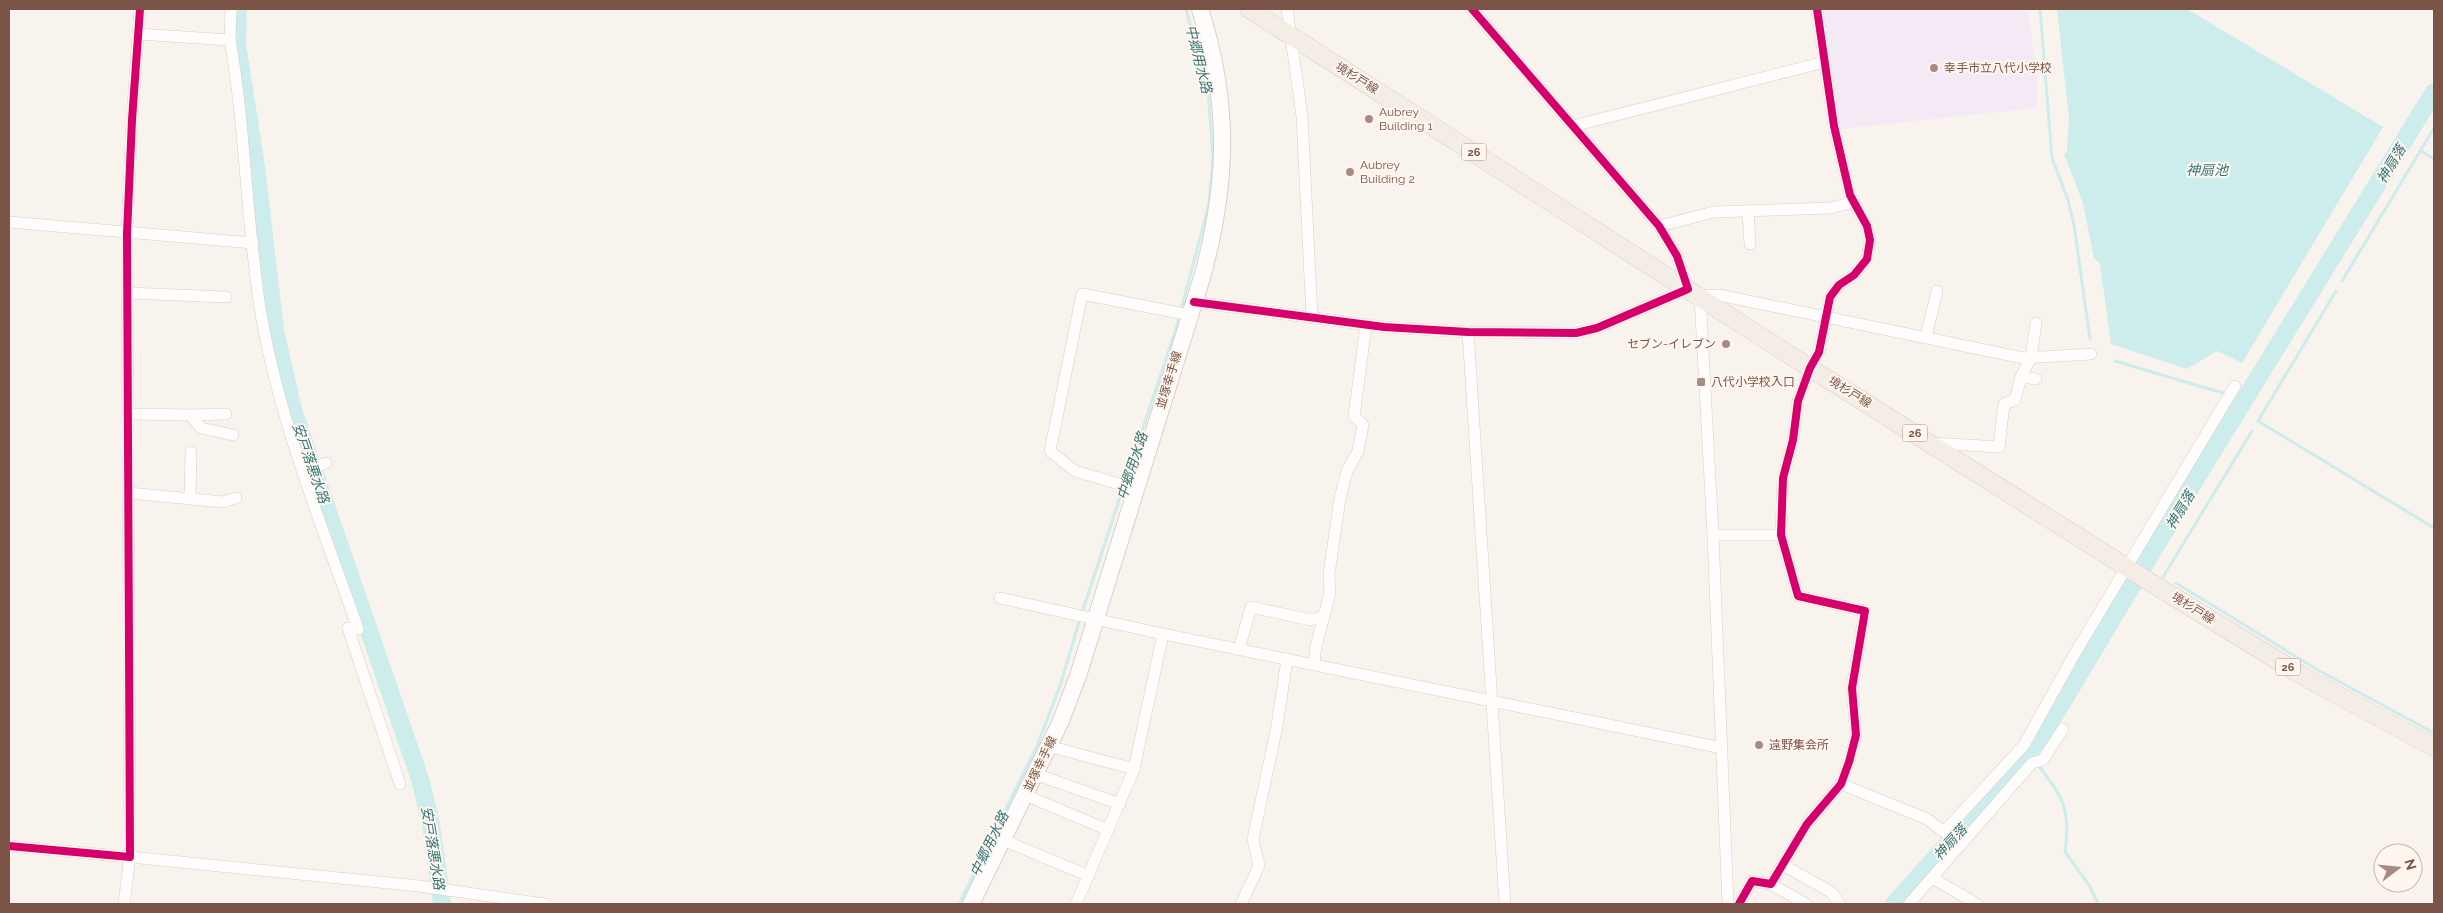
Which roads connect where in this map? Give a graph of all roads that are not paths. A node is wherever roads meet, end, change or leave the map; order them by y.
1 (140, 9) edge
2 (231, 9) edge
3 (1200, 9) edge
4 (1249, 9) edge
5 (1287, 9) edge
6 (1472, 9) edge
7 (1817, 9) edge
8 (138, 34) junction
9 (1292, 36) junction
10 (230, 40) junction
11 (1825, 62) junction
12 (1573, 126) junction
13 (1854, 202) junction
14 (1748, 211) junction
15 (9, 222) edge
16 (1660, 226) junction
17 (128, 234) junction
18 (253, 243) junction
19 (1750, 244) dead end
20 (1937, 291) dead end
21 (128, 293) junction
22 (1694, 293) junction
23 (226, 297) dead end
24 (1192, 309) junction
25 (1827, 316) junction
26 (1312, 318) junction
27 (2036, 323) dead end
28 (1366, 325) junction
29 (1468, 332) junction
30 (1926, 337) junction
31 (2091, 354) dead end
32 (2031, 357) junction
33 (1810, 368) junction
34 (2021, 377) junction
35 (2036, 379) dead end
36 (2235, 386) dead end
37 (129, 414) junction
38 (226, 414) dead end
39 (190, 416) junction
40 (233, 435) dead end
41 (1933, 443) junction
42 (191, 452) dead end
43 (326, 463) dead end
44 (303, 472) junction
45 (1136, 489) junction
46 (129, 493) junction
47 (236, 498) dead end
48 (190, 499) junction
49 (1713, 535) junction
50 (1781, 535) junction
51 (2129, 568) junction
52 (1000, 598) dead end
53 (1324, 616) junction
54 (1096, 620) junction
55 (1163, 634) junction
56 (1239, 649) junction
57 (1287, 658) junction
58 (1314, 664) junction
59 (1492, 701) junction
60 (2063, 729) dead end
61 (1048, 746) junction
62 (2434, 747) edge
63 (1722, 748) junction
64 (2014, 757) junction
65 (1134, 769) junction
66 (2027, 770) junction
67 (1035, 774) junction
68 (400, 784) dead end
69 (1841, 784) junction
70 (1025, 795) junction
71 (1120, 804) junction
72 (1108, 830) junction
73 (1003, 840) junction
74 (9, 846) edge
75 (130, 857) junction
76 (1783, 865) junction
77 (1089, 876) junction
78 (1932, 878) junction
79 (1771, 884) junction
80 (976, 903) edge
81 (124, 904) edge
82 (545, 904) edge
83 (1076, 904) edge
84 (1241, 904) edge
85 (1505, 904) edge
86 (1728, 904) edge
87 (1739, 904) edge
88 (1806, 904) edge
89 (1840, 904) edge
90 (1909, 904) edge
91 (1977, 904) edge

1 - 8 street
2 - 10 street
3 - 24 main road, 並塚幸手線
4 - 9 main road, 境杉戸線 / 26
5 - 9 street
6 - 12 street
7 - 11 street
8 - 10 street
8 - 17 street
9 - 22 main road, 境杉戸線 / 26
9 - 26 street
10 - 18 street
11 - 12 street
11 - 13 street
12 - 16 street
13 - 14 street
13 - 25 street
14 - 16 street
14 - 19 street
15 - 17 street
16 - 22 street
17 - 18 street
17 - 21 street
18 - 44 street
20 - 30 street
21 - 23 street
21 - 37 street
22 - 25 street
22 - 29 street
22 - 33 main road, 境杉戸線 / 26
22 - 49 street
24 - 26 street
24 - 45 main road, 並塚幸手線
24 - 45 street
25 - 30 street
25 - 33 street
26 - 28 street
27 - 32 street
28 - 29 street
28 - 53 street
29 - 59 street
30 - 32 street
31 - 32 street
32 - 34 street
33 - 41 main road, 境杉戸線 / 26
33 - 50 street
34 - 35 street
34 - 41 street
36 - 51 street
37 - 39 street
37 - 46 street
38 - 39 street
39 - 40 street
41 - 51 main road, 境杉戸線 / 26
42 - 48 street
43 - 44 street
44 - 68 street
45 - 54 main road, 並塚幸手線
46 - 48 street
46 - 75 street
47 - 48 street
49 - 50 street
49 - 63 street
50 - 69 street
51 - 62 main road, 境杉戸線 / 26
51 - 64 street
52 - 54 street
53 - 56 street
53 - 58 street
54 - 55 street
54 - 61 main road, 並塚幸手線
55 - 56 street
55 - 65 street
56 - 57 street
57 - 58 street
57 - 84 street
58 - 59 street
59 - 63 street
59 - 85 street
60 - 66 street
61 - 65 street
61 - 67 main road, 並塚幸手線
63 - 86 street
64 - 66 street
64 - 69 street
65 - 71 street
66 - 78 street
67 - 70 main road, 並塚幸手線
67 - 71 street
69 - 76 street
70 - 72 street
70 - 73 main road, 並塚幸手線
71 - 72 street
72 - 77 street
73 - 77 street
73 - 80 main road, 並塚幸手線
74 - 75 street
75 - 81 street
75 - 82 street
76 - 79 street
76 - 89 street
77 - 83 street
78 - 90 street
78 - 91 street
79 - 87 street
79 - 88 street

